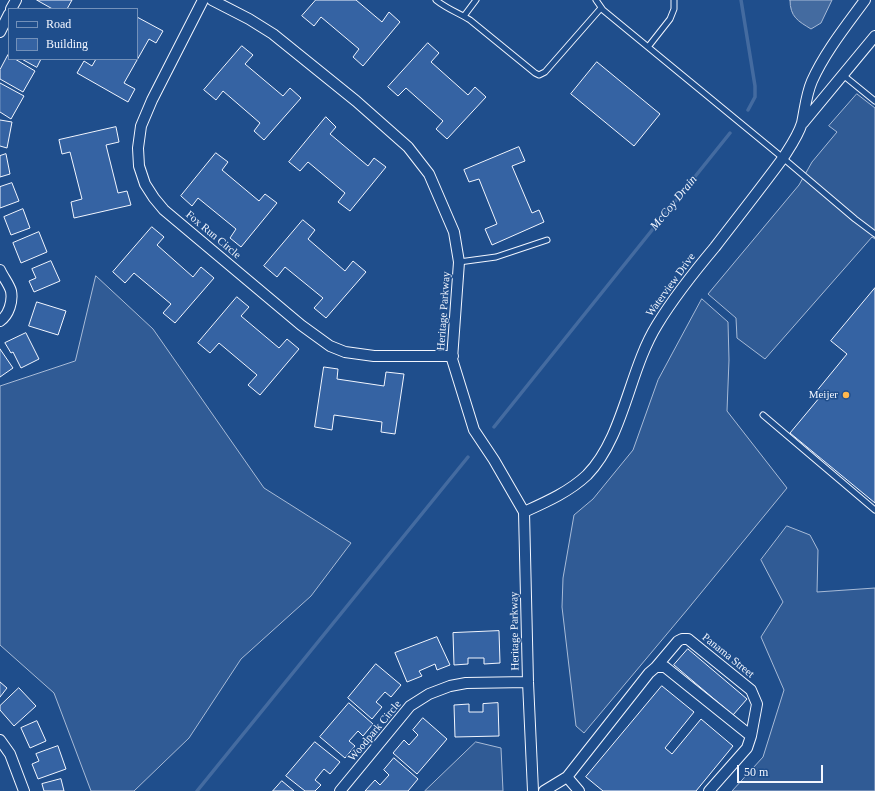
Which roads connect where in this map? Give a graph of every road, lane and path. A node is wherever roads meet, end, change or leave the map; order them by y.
1 (203, 0) edge
2 (212, 0) edge
3 (436, 0) edge
4 (476, 0) edge
5 (596, 0) edge
6 (674, 0) edge
7 (866, 0) edge
8 (601, 8) junction
9 (8, 16) edge
10 (464, 16) junction
11 (0, 32) edge
12 (875, 36) edge
13 (648, 47) junction
14 (843, 75) junction
15 (874, 99) edge
16 (802, 124) junction
17 (783, 158) junction
18 (875, 234) edge
19 (547, 240) dead end
20 (459, 262) junction
21 (0, 270) edge
22 (0, 320) edge
23 (452, 356) junction
24 (763, 415) dead end
25 (875, 510) edge
26 (524, 512) junction
27 (656, 668) junction
28 (528, 682) junction
29 (750, 736) junction
30 (0, 740) edge
31 (567, 777) junction
32 (24, 791) edge
33 (340, 791) edge
34 (533, 791) edge
35 (544, 791) edge
36 (579, 791) edge
37 (709, 791) edge

1 - 23 street, Fox Run Circle
2 - 20 street, Heritage Parkway
3 - 10 lane
4 - 10 lane
5 - 8 lane
6 - 13 lane
7 - 16 street, Waterview Drive
8 - 10 lane
8 - 13 lane
9 - 11 street
12 - 14 street, Waterview Drive
13 - 17 lane
14 - 15 lane
14 - 16 street, Waterview Drive
16 - 17 street, Waterview Drive
17 - 18 lane
17 - 26 street, Waterview Drive
19 - 20 lane
20 - 23 street, Heritage Parkway
21 - 22 street
23 - 26 street, Heritage Parkway
24 - 25 lane
26 - 28 street, Heritage Parkway
27 - 29 street
27 - 29 street, Panama Street
27 - 31 street, Panama Street
28 - 33 street, Woodpark Circle
28 - 34 street, Heritage Parkway
29 - 37 street, Panama Street
30 - 32 street
31 - 35 street, Panama Street
31 - 36 street

